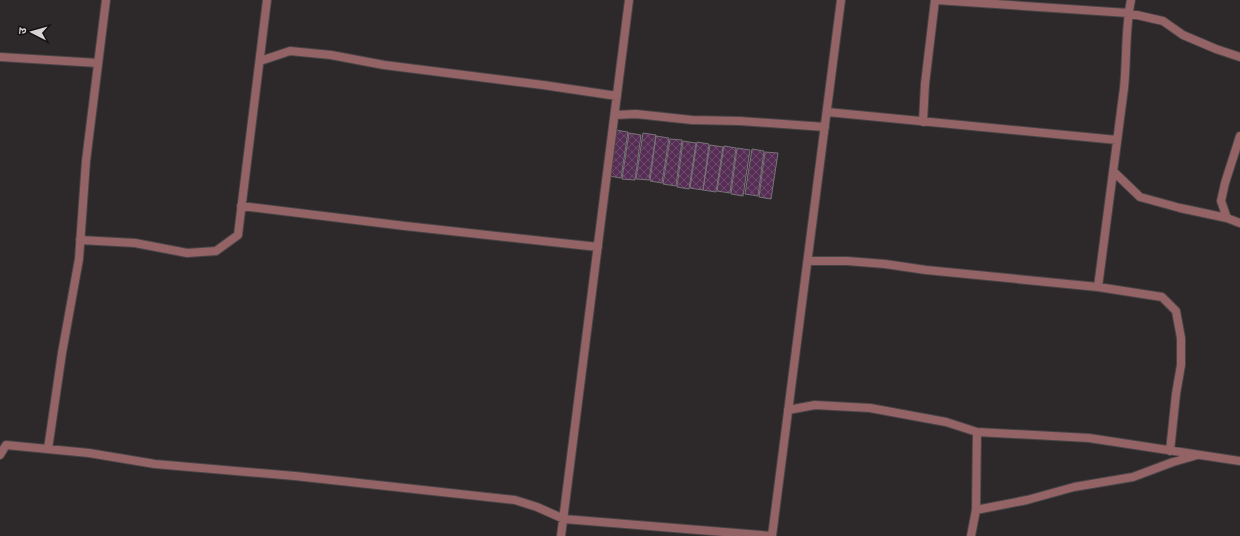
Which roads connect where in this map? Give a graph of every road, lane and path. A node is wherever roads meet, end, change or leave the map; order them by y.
1 (106, 0) edge
2 (267, 0) edge
3 (629, 0) edge
4 (841, 0) edge
5 (935, 0) edge
6 (1131, 0) edge
7 (1128, 13) junction
8 (0, 57) edge
9 (1240, 57) edge
10 (260, 60) junction
11 (98, 63) junction
12 (617, 96) junction
13 (827, 112) junction
14 (615, 115) junction
15 (923, 122) junction
16 (825, 127) junction
17 (1240, 136) edge
18 (1117, 140) junction
19 (1114, 172) junction
20 (241, 206) junction
21 (1227, 218) junction
22 (1240, 223) edge
23 (80, 240) junction
24 (598, 247) junction
25 (808, 260) junction
26 (1098, 287) junction
27 (788, 410) junction
28 (977, 432) junction
29 (3, 445) edge
30 (48, 449) junction
31 (1170, 451) junction
32 (0, 455) edge
33 (1199, 455) junction
34 (1240, 461) edge
35 (976, 510) junction
36 (564, 519) junction
37 (562, 536) edge
38 (772, 536) edge
39 (971, 536) edge

1 - 11 street
2 - 10 street
3 - 12 street
4 - 13 street
5 - 7 street
5 - 15 street
6 - 7 street
7 - 9 street
7 - 18 street
8 - 11 street
10 - 12 street
10 - 20 street
11 - 23 street
12 - 14 street
13 - 15 street
13 - 16 street
14 - 16 street
14 - 24 street
15 - 18 street
16 - 25 street
17 - 21 street
18 - 19 street
19 - 21 street
19 - 26 street
20 - 23 street
20 - 24 street
21 - 22 street
23 - 30 street
24 - 36 street
25 - 26 street
25 - 27 street
26 - 31 street
27 - 28 street
27 - 38 street
28 - 31 street
28 - 35 street
29 - 30 street
29 - 32 street
30 - 36 street
31 - 33 street
33 - 34 street
33 - 35 street
35 - 39 street
36 - 37 street
36 - 38 street

